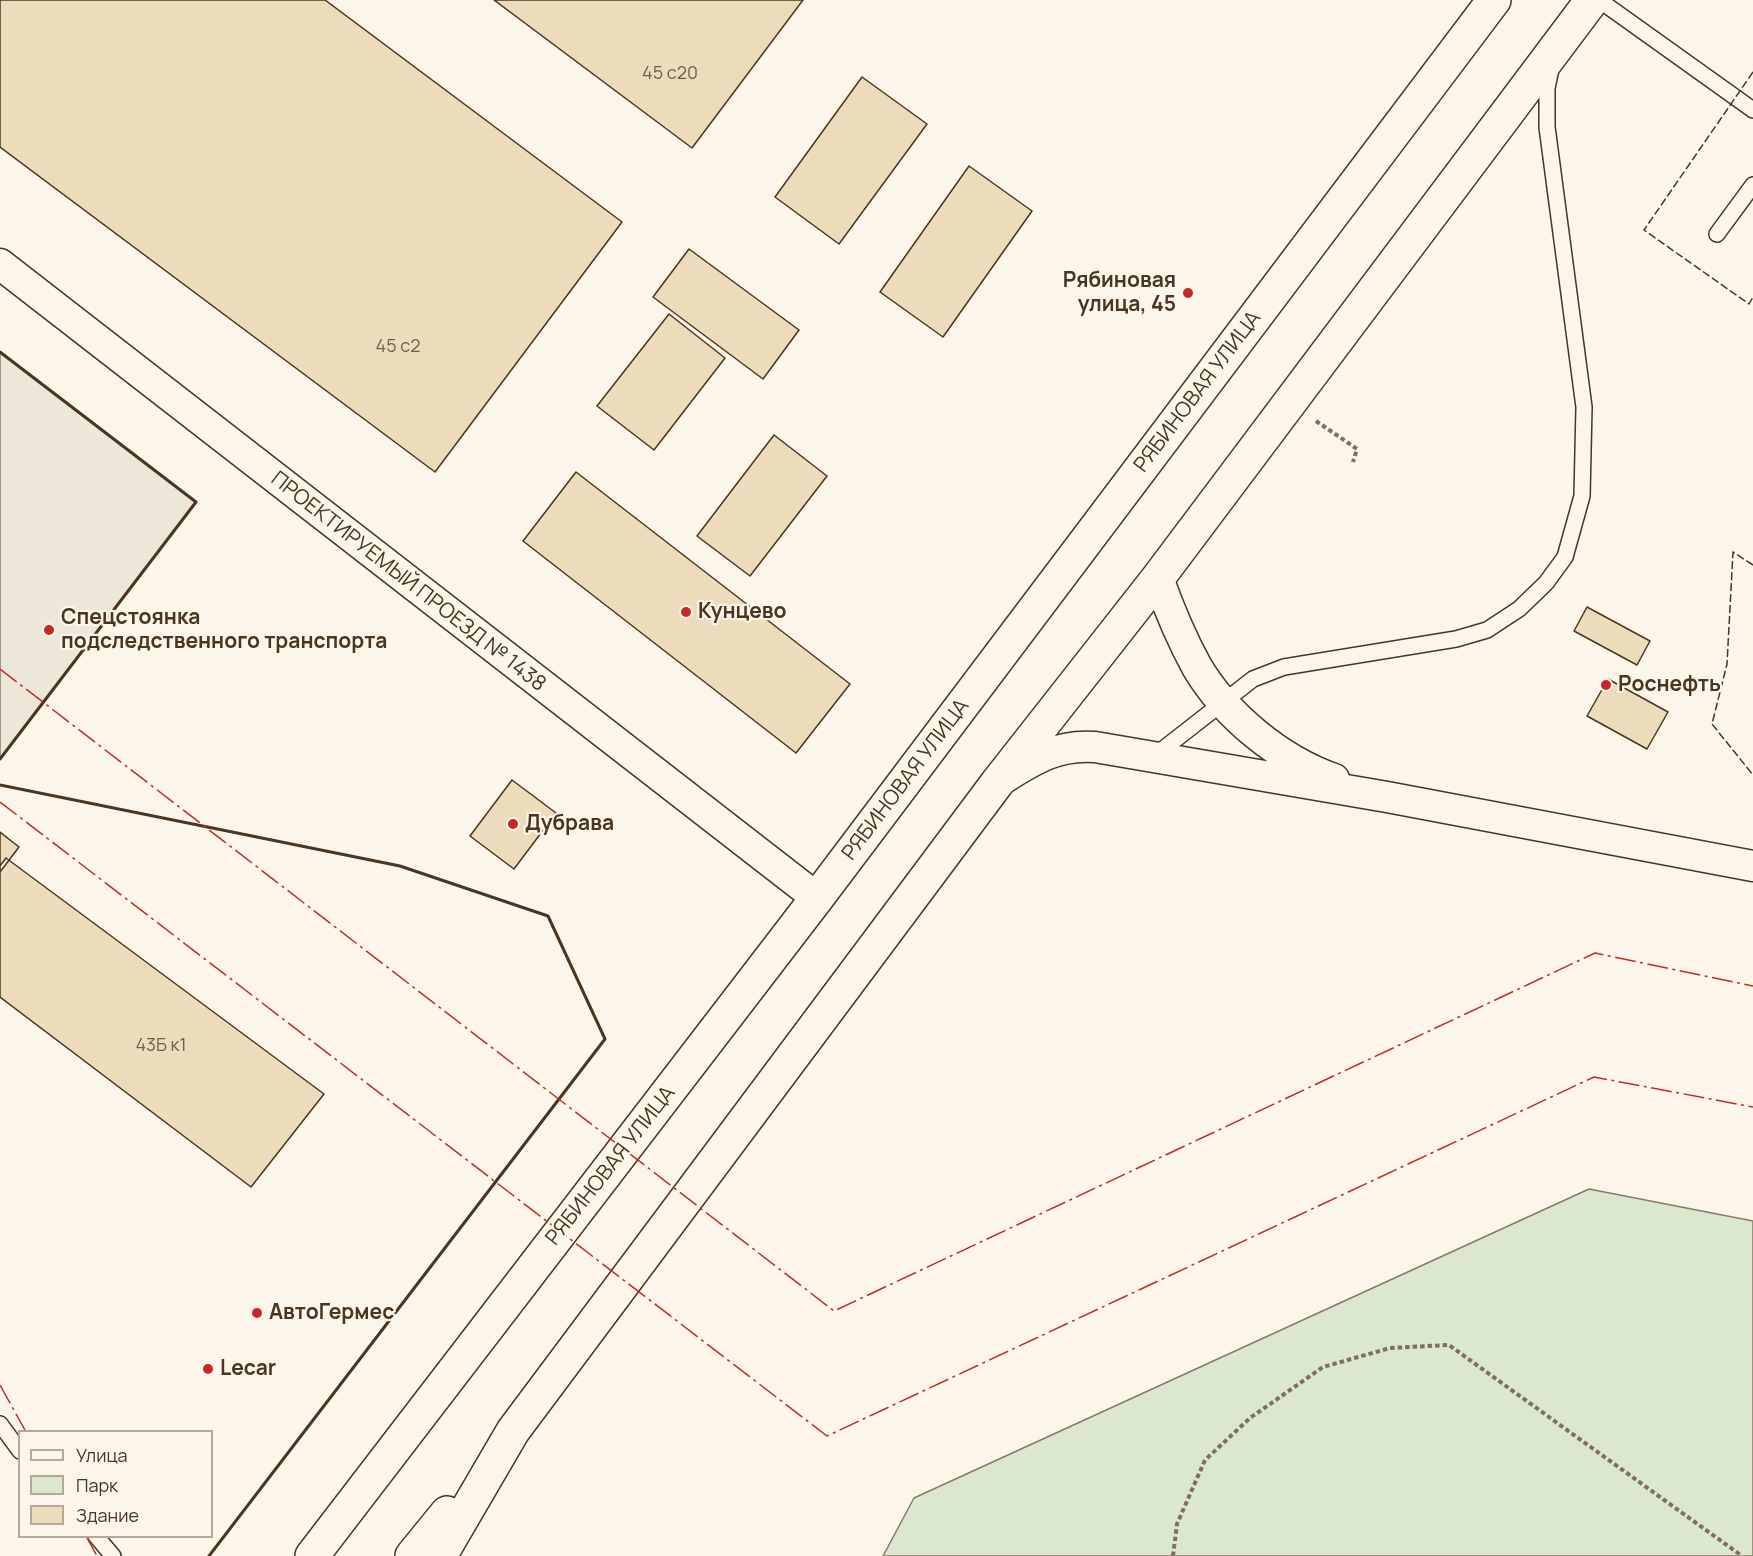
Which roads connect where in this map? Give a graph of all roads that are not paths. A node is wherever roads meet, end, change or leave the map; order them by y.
1 (1494, 0) edge
2 (1592, 0) edge
3 (1599, 0) edge
4 (1555, 49) junction
5 (1753, 110) edge
6 (1753, 185) edge
7 (1718, 234) dead end
8 (0, 264) edge
9 (1158, 578) junction
10 (1222, 701) junction
11 (1153, 757) junction
12 (997, 783) junction
13 (1388, 797) junction
14 (1753, 866) edge
15 (817, 898) junction
16 (0, 1424) edge
17 (513, 1431) junction
18 (18, 1448) edge
19 (98, 1538) edge
20 (113, 1556) edge
21 (312, 1556) edge
22 (412, 1556) edge
23 (440, 1556) edge

1 - 15 main road, РЯБИНОВАЯ УЛИЦА
2 - 4 main road
3 - 5 lane
4 - 9 main road
4 - 10 lane
6 - 7 lane
8 - 15 street, ПРОЕКТИРУЕМЫЙ ПРОЕЗД № 1438
9 - 10 street
9 - 12 main road
10 - 11 lane
10 - 13 street
11 - 12 street
11 - 13 street
12 - 17 main road
13 - 14 street
15 - 21 main road, РЯБИНОВАЯ УЛИЦА
16 - 18 lane
17 - 22 main road
17 - 23 main road
19 - 20 lane

